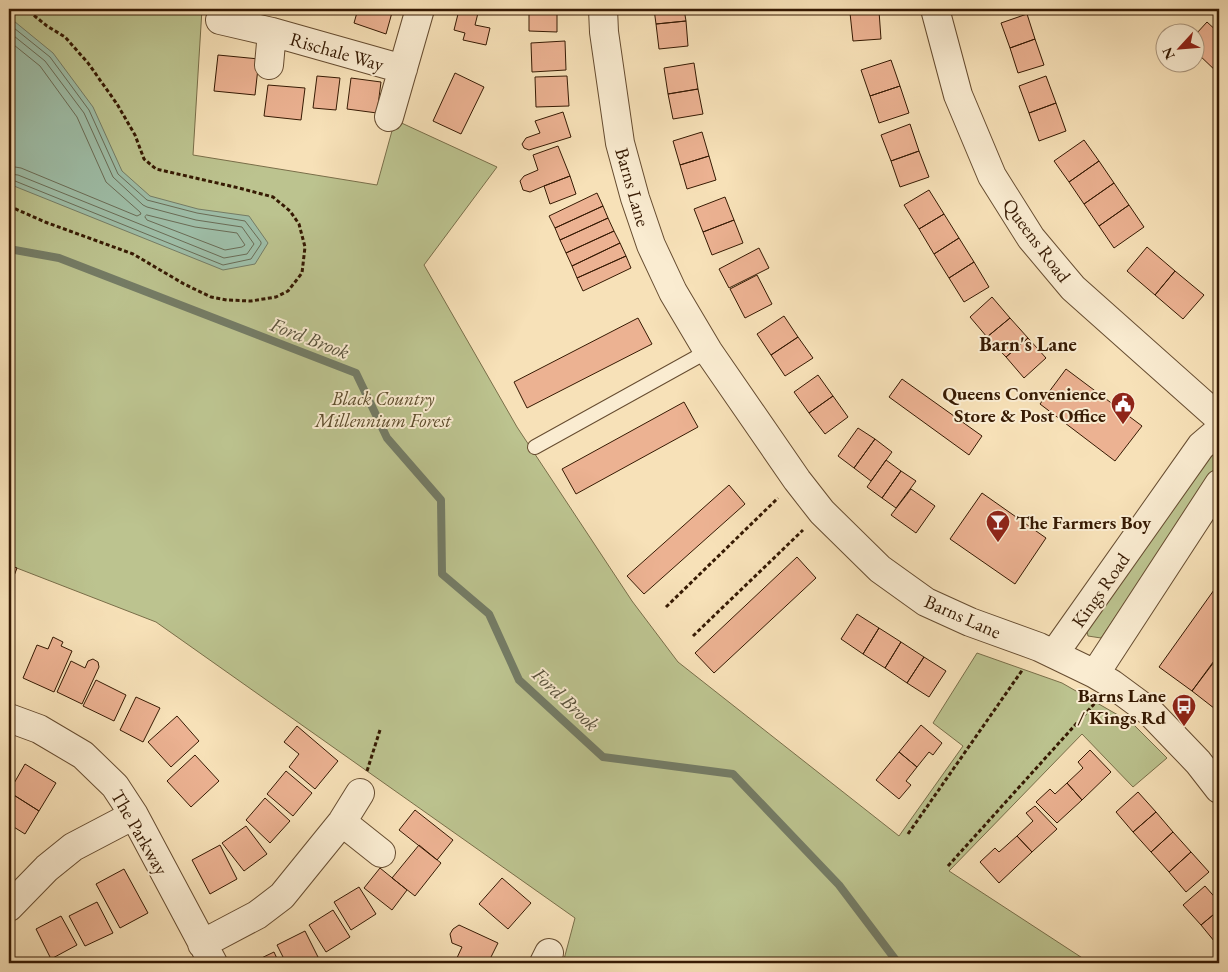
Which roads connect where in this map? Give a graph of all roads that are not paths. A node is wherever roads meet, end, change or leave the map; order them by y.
1 (420, 9) edge
2 (603, 9) edge
3 (935, 9) edge
4 (220, 20) dead end
5 (272, 32) junction
6 (269, 65) dead end
7 (402, 69) junction
8 (389, 117) dead end
9 (708, 351) junction
10 (1219, 418) edge
11 (1219, 433) edge
12 (534, 447) dead end
13 (1219, 484) edge
14 (1047, 650) junction
15 (1104, 679) junction
16 (9, 718) edge
17 (1219, 789) edge
18 (360, 793) road end
19 (134, 815) junction
20 (342, 822) junction
21 (381, 852) dead end
22 (9, 907) edge
23 (208, 953) edge

1 - 7 street, Rischale Way
2 - 9 street, Barns Lane
3 - 10 street, Queens Road
4 - 5 street, Rischale Way
5 - 6 street, Rischale Way
5 - 7 street, Rischale Way
7 - 8 street, Rischale Way
9 - 12 lane
9 - 14 street, Barns Lane
11 - 14 street, Kings Road
13 - 15 street
14 - 15 street, Barns Lane
15 - 17 street, Barns Lane
16 - 19 street, The Parkway
18 - 20 street
19 - 22 street
19 - 23 street, The Parkway
20 - 21 street
20 - 23 street

